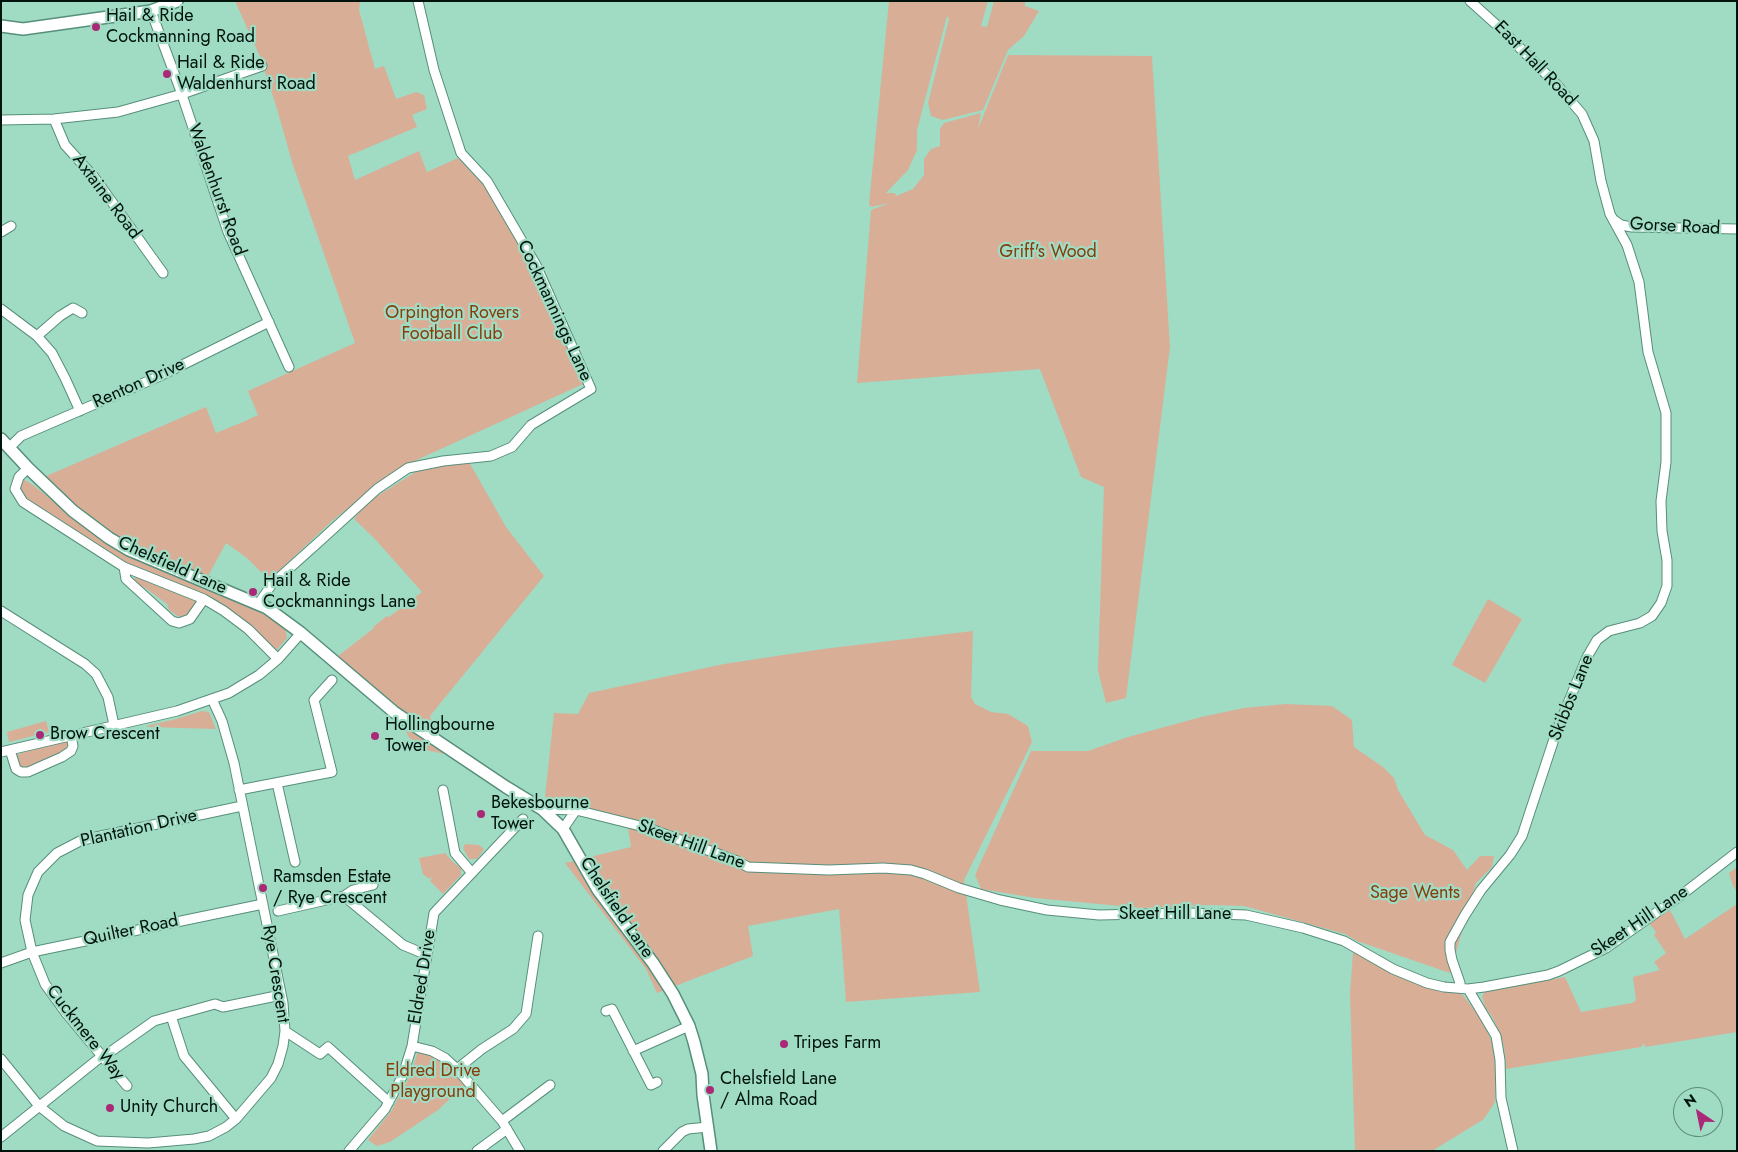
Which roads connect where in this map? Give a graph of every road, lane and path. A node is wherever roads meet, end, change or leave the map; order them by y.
1 (177, 1) edge
2 (418, 1) edge
3 (1470, 1) edge
4 (151, 11) junction
5 (1, 26) edge
6 (262, 66) dead end
7 (182, 94) junction
8 (54, 119) junction
9 (1, 120) edge
10 (1613, 220) junction
11 (11, 226) dead end
12 (1632, 227) junction
13 (1737, 229) edge
14 (1, 232) edge
15 (1627, 245) junction
16 (163, 273) dead end
17 (1, 310) edge
18 (82, 313) dead end
19 (268, 322) junction
20 (37, 336) junction
21 (289, 367) dead end
22 (80, 411) junction
23 (5, 443) edge
24 (28, 468) junction
25 (124, 566) junction
26 (204, 599) junction
27 (259, 603) junction
28 (1, 610) edge
29 (301, 633) junction
30 (278, 659) junction
31 (332, 680) dead end
32 (212, 699) junction
33 (114, 725) junction
34 (71, 735) junction
35 (6, 751) edge
36 (277, 783) junction
37 (239, 790) junction
38 (443, 790) dead end
39 (242, 806) junction
40 (542, 809) junction
41 (576, 810) junction
42 (523, 819) dead end
43 (563, 829) junction
44 (1737, 852) edge
45 (295, 862) dead end
46 (472, 873) junction
47 (373, 885) dead end
48 (344, 896) junction
49 (263, 904) junction
50 (278, 911) dead end
51 (538, 936) dead end
52 (32, 952) junction
53 (427, 955) junction
54 (1, 963) edge
55 (1464, 989) junction
56 (281, 995) junction
57 (606, 1011) dead end
58 (171, 1016) junction
59 (689, 1026) junction
60 (285, 1031) junction
61 (412, 1046) junction
62 (633, 1051) junction
63 (102, 1056) junction
64 (1, 1060) edge
65 (457, 1069) junction
66 (657, 1082) dead end
67 (550, 1085) dead end
68 (127, 1086) dead end
69 (389, 1102) junction
70 (39, 1106) junction
71 (236, 1119) junction
72 (505, 1125) junction
73 (708, 1127) junction
74 (1, 1137) edge
75 (141, 1147) edge
76 (349, 1151) edge
77 (477, 1151) edge
78 (520, 1151) edge
79 (662, 1151) edge
80 (711, 1151) edge
81 (1512, 1151) edge

1 - 4 street
2 - 27 street, Cockmannings Lane
3 - 10 street, East Hall Road
4 - 5 street
4 - 7 street, Waldenhurst Road
6 - 7 street
7 - 8 street
7 - 19 street, Waldenhurst Road
8 - 9 street
8 - 16 street, Axtaine Road
10 - 12 street, Gorse Road
10 - 15 street, Skibbs Lane
11 - 14 street
12 - 13 street, Gorse Road
12 - 15 street
15 - 55 street, Skibbs Lane
17 - 20 street
18 - 20 street
19 - 21 street, Waldenhurst Road
19 - 22 street, Renton Drive
20 - 22 street
22 - 23 street, Renton Drive
23 - 24 street, Chelsfield Lane
24 - 25 street, Chelsfield Lane
24 - 27 street, Chelsfield Lane
25 - 26 street, Chelsfield Lane
25 - 26 street, Chelsfield Lane
26 - 30 street, Chelsfield Lane
27 - 29 street, Chelsfield Lane
28 - 33 street
29 - 30 street
29 - 40 street, Chelsfield Lane
30 - 32 street
31 - 36 street
32 - 33 street
32 - 37 street, Rye Crescent
33 - 34 street
34 - 35 street
34 - 35 street
36 - 37 street
36 - 45 street
37 - 39 street, Rye Crescent
38 - 46 street
39 - 49 street, Rye Crescent
39 - 52 street, Plantation Drive
40 - 41 street, Skeet Hill Lane
40 - 43 street, Chelsfield Lane
41 - 43 street
41 - 55 street, Skeet Hill Lane
42 - 46 street, Eldred Drive
43 - 59 street, Chelsfield Lane
44 - 55 street, Skeet Hill Lane
46 - 53 street, Eldred Drive
47 - 48 street
48 - 50 street
48 - 53 street
49 - 52 street, Quilter Road
49 - 56 street, Rye Crescent
51 - 65 street
52 - 54 street, Quilter Road
52 - 63 street, Cuckmere Way
53 - 61 street, Eldred Drive
55 - 81 street, Skibbs Lane
56 - 58 street
56 - 60 street, Rye Crescent
57 - 62 street
58 - 63 street
58 - 71 street
59 - 62 street
59 - 73 street, Chelsfield Lane
60 - 69 street
60 - 71 street, Rye Crescent
61 - 65 street
61 - 69 street, Eldred Drive
62 - 66 street
63 - 68 street, Cuckmere Way
63 - 70 street
64 - 70 street, Rye Crescent
65 - 72 street
67 - 72 street
69 - 76 street, Eldred Drive
70 - 74 street
70 - 75 street, Rye Crescent
71 - 75 street, Rye Crescent
72 - 77 street
72 - 78 street
73 - 79 street
73 - 80 street, Chelsfield Lane

